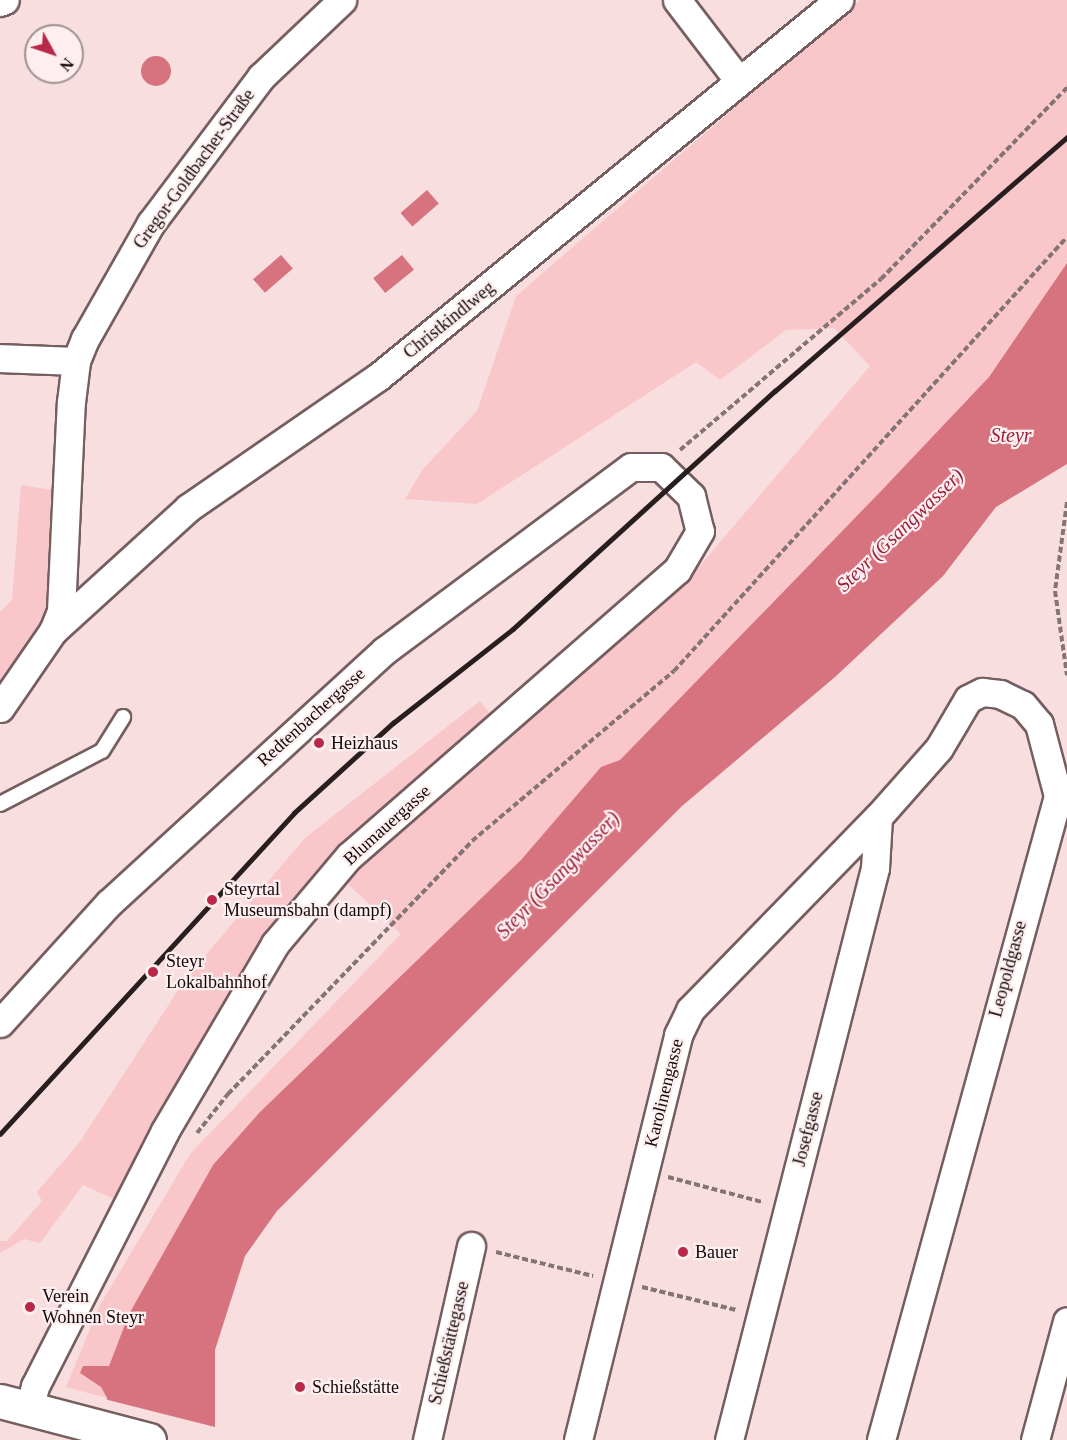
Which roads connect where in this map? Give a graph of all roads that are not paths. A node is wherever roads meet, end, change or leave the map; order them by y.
1 (4, 0) edge
2 (342, 0) edge
3 (677, 0) edge
4 (839, 0) edge
5 (0, 2) edge
6 (739, 81) junction
7 (0, 358) edge
8 (76, 361) junction
9 (661, 467) joint
10 (53, 631) junction
11 (0, 708) edge
12 (123, 717) dead end
13 (1059, 796) junction
14 (0, 804) edge
15 (878, 817) junction
16 (1067, 828) edge
17 (0, 1023) edge
18 (471, 1246) dead end
19 (1067, 1321) edge
20 (7, 1404) edge
21 (149, 1440) edge
22 (427, 1440) edge
23 (578, 1440) edge
24 (729, 1440) edge
25 (881, 1440) edge
26 (1035, 1440) edge

1 - 5 street
2 - 8 street, Gregor-Goldbacher-Straße
3 - 6 street
4 - 6 street, Christkindlweg
6 - 10 street, Christkindlweg
7 - 8 street
8 - 10 street
9 - 17 street, Redtenbachergasse
9 - 20 street, Blumauergasse
10 - 11 street
12 - 14 lane
13 - 15 street
13 - 16 street
13 - 25 street, Leopoldgasse
15 - 23 street, Karolinengasse
15 - 24 street, Josefgasse
18 - 22 street, Schießstättegasse
19 - 26 street
20 - 21 main road

